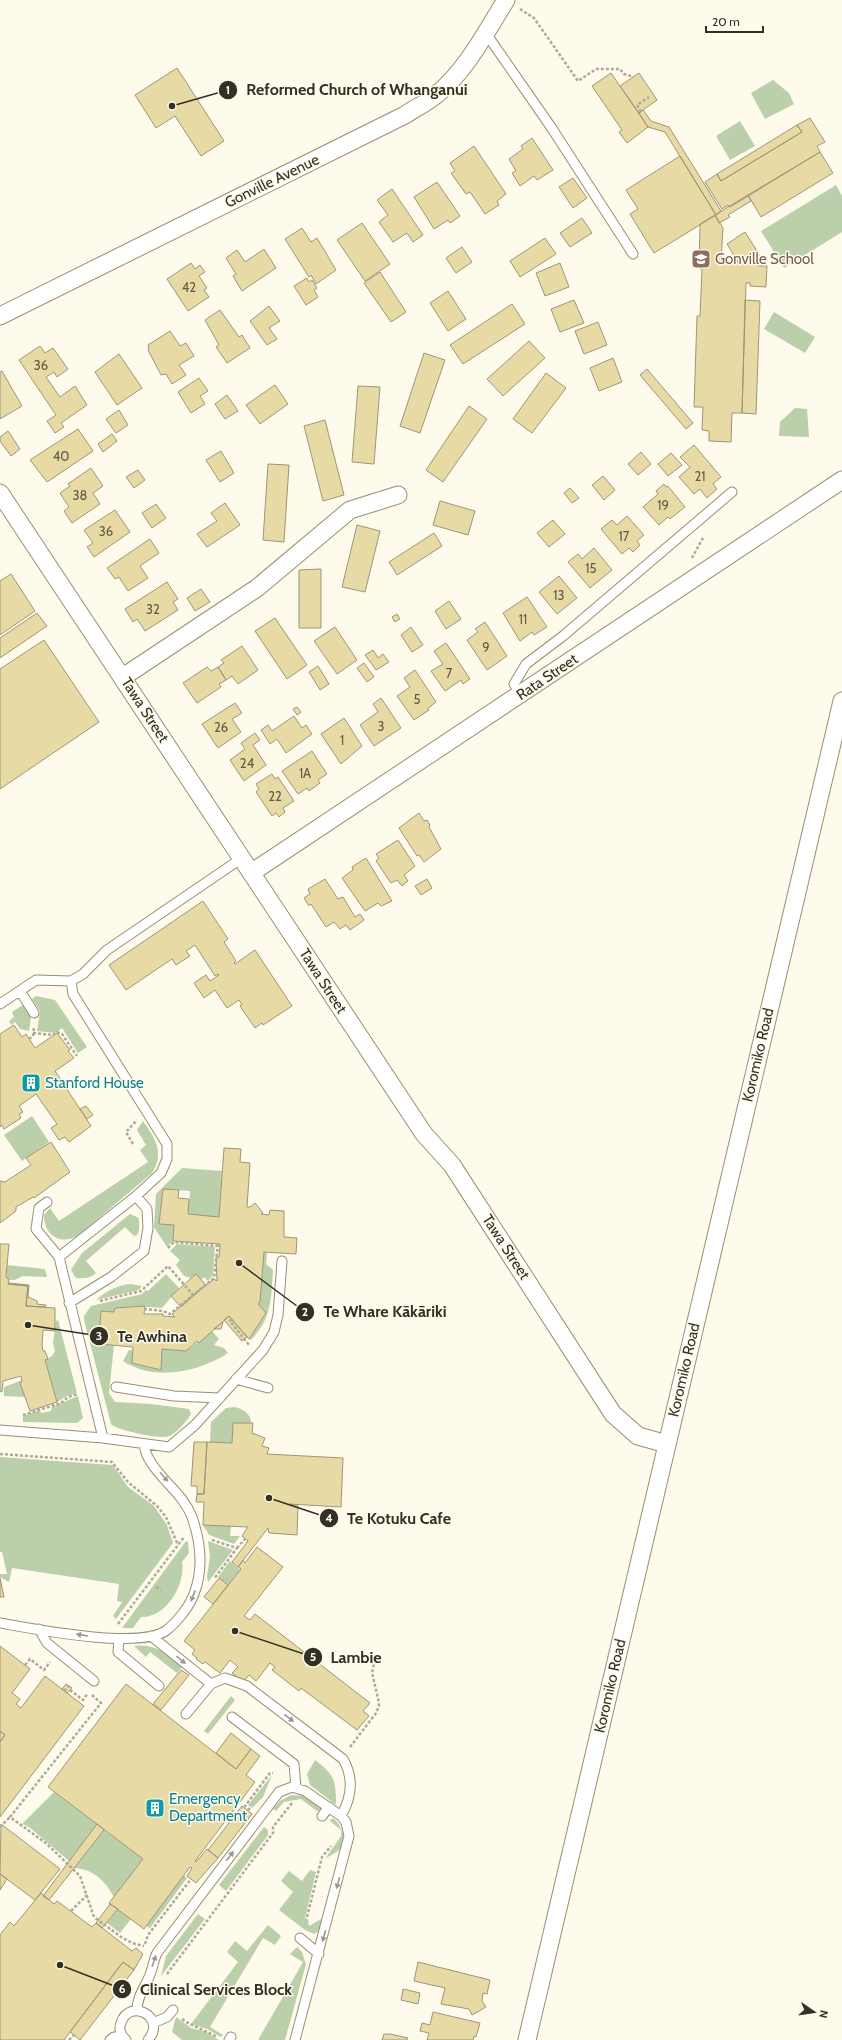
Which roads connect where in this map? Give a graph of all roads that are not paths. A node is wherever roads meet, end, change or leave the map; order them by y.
1 (506, 0) edge
2 (485, 32) junction
3 (633, 254) dead end
4 (0, 316) edge
5 (842, 480) edge
6 (732, 492) dead end
7 (0, 493) edge
8 (398, 495) dead end
9 (123, 677) junction
10 (520, 694) junction
11 (842, 701) edge
12 (242, 858) junction
13 (252, 873) junction
14 (71, 981) junction
15 (20, 991) junction
16 (0, 1004) edge
17 (34, 1013) dead end
18 (136, 1196) junction
19 (47, 1202) dead end
20 (59, 1257) junction
21 (282, 1261) dead end
22 (69, 1302) junction
23 (236, 1379) junction
24 (116, 1387) dead end
25 (268, 1388) dead end
26 (220, 1398) junction
27 (0, 1430) edge
28 (103, 1438) junction
29 (667, 1444) junction
30 (144, 1445) junction
31 (1, 1624) edge
32 (39, 1629) junction
33 (151, 1636) junction
34 (119, 1639) junction
35 (94, 1681) dead end
36 (211, 1684) junction
37 (159, 1686) dead end
38 (186, 1714) dead end
39 (232, 1717) dead end
40 (296, 1788) junction
41 (329, 1807) junction
42 (322, 1816) dead end
43 (341, 1816) junction
44 (300, 1938) dead end
45 (319, 1954) junction
46 (137, 2010) junction
47 (172, 2010) road end
48 (153, 2023) junction
49 (124, 2038) edge
50 (151, 2039) edge
51 (110, 2040) edge
52 (295, 2040) edge
53 (527, 2040) edge

1 - 2 street, Gonville Avenue
2 - 3 lane
2 - 4 street, Gonville Avenue
5 - 10 street, Rata Street
6 - 10 lane
7 - 9 street, Tawa Street
8 - 9 street
9 - 12 street, Tawa Street
10 - 13 street, Rata Street
11 - 29 street, Koromiko Road
12 - 13 street, Tawa Street
12 - 14 lane
13 - 29 street, Tawa Street
14 - 15 lane
14 - 18 lane
15 - 16 lane
15 - 17 lane
18 - 20 lane
18 - 22 lane
19 - 20 lane
20 - 22 lane
21 - 23 lane
22 - 28 lane
23 - 25 lane
23 - 26 lane
24 - 26 lane
26 - 30 lane
27 - 28 lane
28 - 30 lane
29 - 53 street, Koromiko Road
30 -> 33 lane
31 - 32 lane
34 -> 32 lane
32 - 35 lane
33 - 34 lane
33 -> 36 lane
34 - 37 lane
36 - 38 lane
36 -> 43 lane
39 - 40 lane
40 - 41 lane
46 -> 40 lane
41 - 42 lane
41 - 43 lane
43 -> 45 lane
44 - 45 lane
45 - 52 lane
46 - 48 lane
46 - 49 lane
47 - 48 lane
48 - 50 lane
49 - 51 lane

